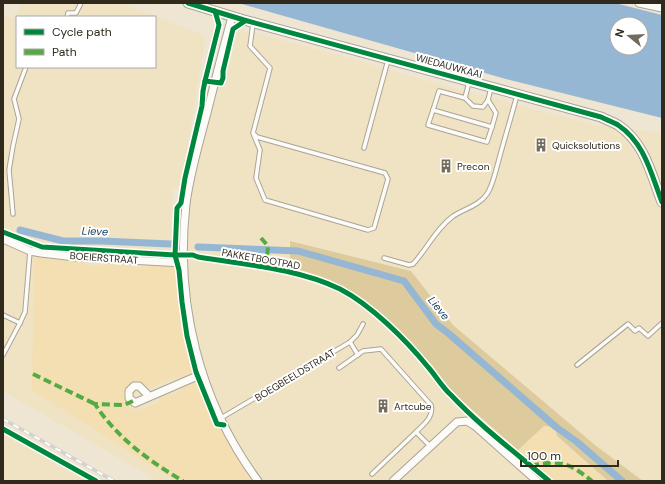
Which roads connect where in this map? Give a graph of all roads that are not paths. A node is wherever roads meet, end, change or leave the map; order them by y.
1 (81, 3) edge
2 (188, 3) edge
3 (639, 3) edge
4 (662, 8) edge
5 (67, 16) edge
6 (232, 17) junction
7 (253, 23) junction
8 (388, 59) junction
9 (26, 68) edge
10 (469, 81) junction
11 (491, 87) junction
12 (517, 94) junction
13 (464, 98) junction
14 (488, 100) junction
15 (433, 110) junction
16 (492, 127) junction
17 (252, 133) junction
18 (364, 148) dead end
19 (662, 202) edge
20 (13, 214) dead end
21 (3, 239) edge
22 (30, 251) junction
23 (384, 258) dead end
24 (183, 263) junction
25 (3, 315) edge
26 (20, 323) junction
27 (662, 323) edge
28 (363, 324) dead end
29 (350, 342) junction
30 (3, 355) edge
31 (358, 355) junction
32 (577, 365) dead end
33 (339, 368) dead end
34 (202, 374) junction
35 (149, 396) dead end
36 (220, 419) junction
37 (416, 432) junction
38 (430, 446) junction
39 (372, 474) dead end
40 (258, 481) edge
41 (393, 481) edge
42 (538, 481) edge

1 - 5 lane
2 - 6 main road, WIEDAUWKAAI
3 - 4 street
6 - 7 main road, WIEDAUWKAAI
6 - 24 street
7 - 8 main road, WIEDAUWKAAI
7 - 17 lane
8 - 10 main road, WIEDAUWKAAI
8 - 18 lane
9 - 20 lane
10 - 11 main road, WIEDAUWKAAI
10 - 13 lane
11 - 12 main road, WIEDAUWKAAI
11 - 14 lane
12 - 19 main road, WIEDAUWKAAI
12 - 23 lane
13 - 14 lane
13 - 15 lane
14 - 16 lane
15 - 16 lane
15 - 16 lane
17 - 17 lane
21 - 22 street, BOEIERSTRAAT
22 - 24 street, BOEIERSTRAAT
22 - 26 lane
24 - 34 street
25 - 26 lane
26 - 30 lane
27 - 32 lane
28 - 29 lane, BOEGBEELDSTRAAT
29 - 31 lane
29 - 36 lane, BOEGBEELDSTRAAT
31 - 33 lane
31 - 37 lane
34 - 35 street
34 - 36 street
36 - 40 street
37 - 38 lane
37 - 39 lane
38 - 41 street
38 - 42 street

